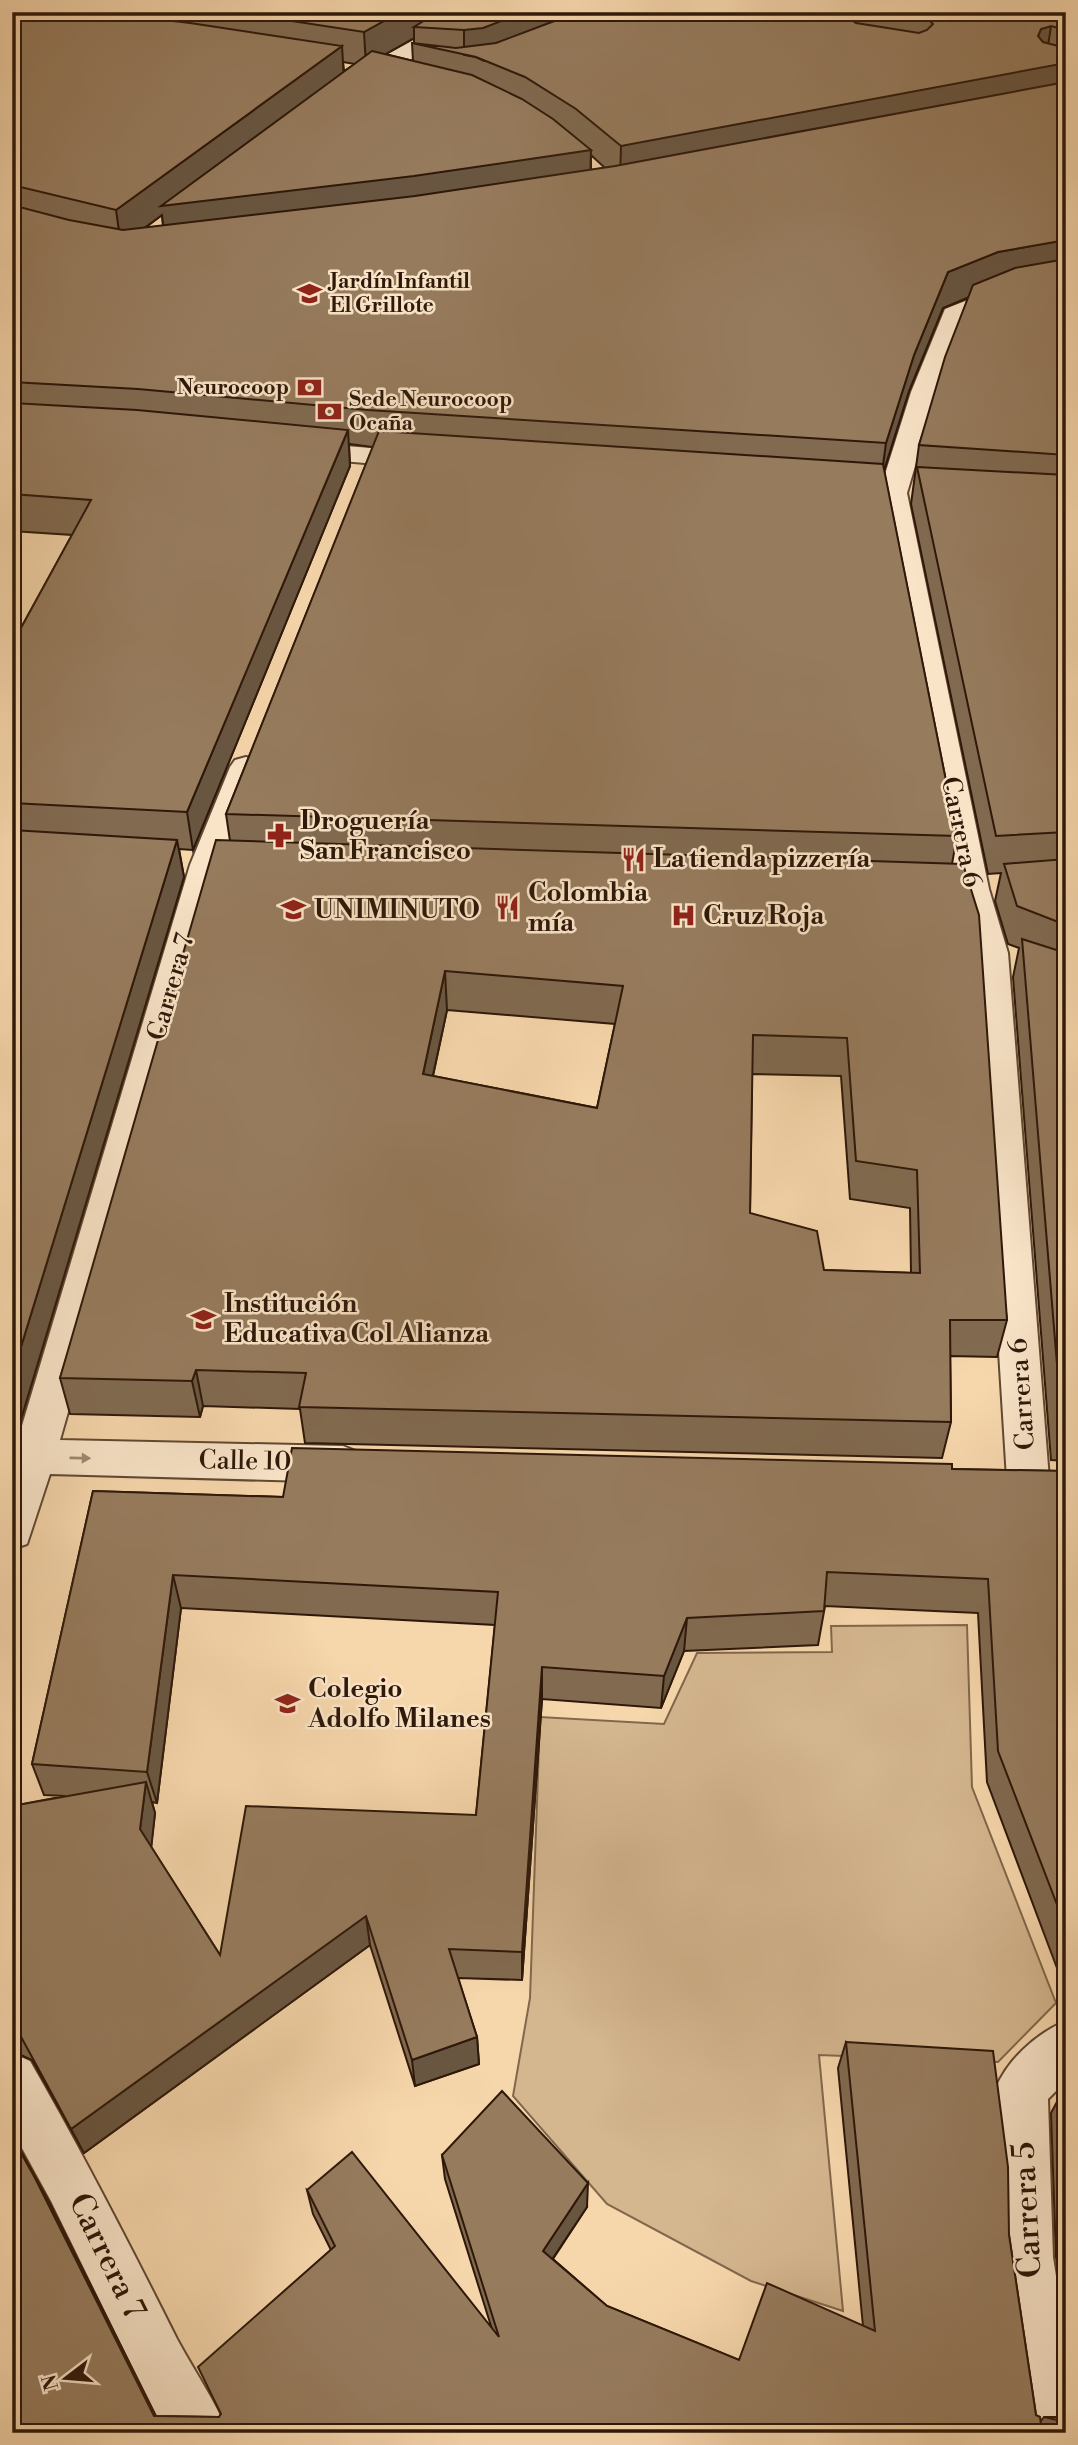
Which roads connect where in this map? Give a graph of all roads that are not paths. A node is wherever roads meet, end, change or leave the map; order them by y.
1 (480, 12) edge
2 (425, 68) edge
3 (342, 71) edge
4 (391, 72) junction
5 (369, 75) junction
6 (337, 99) edge
7 (1066, 283) edge
8 (276, 448) edge
9 (453, 463) edge
10 (258, 737) edge
11 (991, 953) junction
12 (1028, 966) edge
13 (22, 1456) edge
14 (378, 1464) edge
15 (987, 1478) edge
16 (1047, 1480) edge
17 (12, 1531) edge
18 (1066, 2046) edge
19 (12, 2079) edge
20 (200, 2433) edge
21 (1052, 2433) edge

1 - 4 street
2 - 4 street
3 - 5 street
4 - 5 street
5 - 6 street
7 - 11 street, Carrera 6
8 - 9 street
10 - 13 street, Carrera 7
11 - 12 street
11 - 16 street, Carrera 6
13 -> 14 street, Calle 10
13 - 17 street, Carrera 7
15 - 16 street
18 - 21 street, Carrera 5
19 - 20 street, Carrera 7

